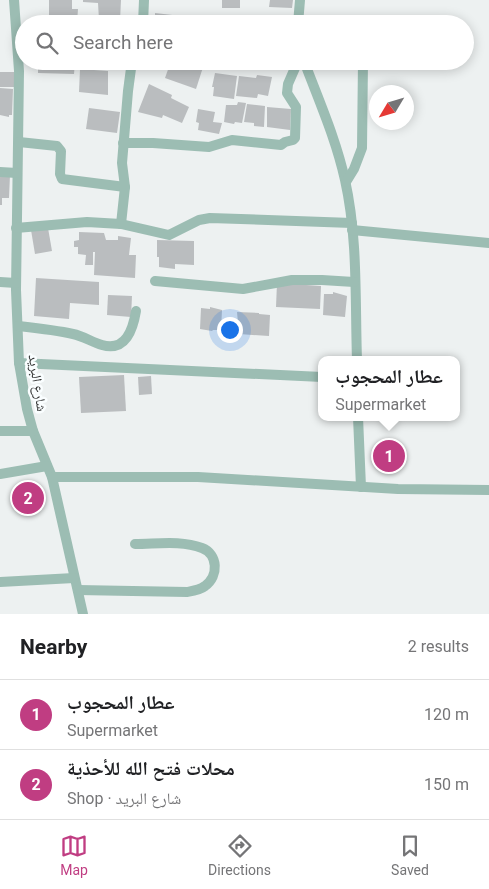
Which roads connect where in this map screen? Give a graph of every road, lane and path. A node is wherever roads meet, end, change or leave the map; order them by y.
1 (14, 0) edge
2 (144, 0) edge
3 (300, 0) edge
4 (15, 15) edge
5 (144, 15) edge
6 (299, 15) edge
7 (19, 70) edge
8 (131, 70) edge
9 (294, 70) edge
10 (308, 70) edge
11 (363, 70) edge
12 (19, 142) junction
13 (123, 143) junction
14 (0, 172) edge
15 (17, 173) junction
16 (346, 182) junction
17 (126, 187) junction
18 (121, 224) junction
19 (352, 227) junction
20 (16, 228) junction
21 (489, 243) edge
22 (155, 281) dead end
23 (0, 282) edge
24 (16, 282) junction
25 (354, 282) junction
26 (136, 312) dead end
27 (18, 326) junction
28 (357, 356) edge
29 (20, 363) junction
30 (318, 378) edge
31 (358, 421) edge
32 (0, 431) edge
33 (33, 431) junction
34 (47, 466) junction
35 (0, 474) edge
36 (52, 477) junction
37 (361, 487) junction
38 (489, 490) edge
39 (135, 544) dead end
40 (74, 578) junction
41 (0, 582) edge
42 (78, 590) junction
43 (83, 614) edge

1 - 4 street, شارع البريد
2 - 5 street
3 - 6 street
7 - 12 street, شارع البريد
8 - 13 street
9 - 13 street
10 - 16 street
11 - 16 street
12 - 15 street, شارع البريد
12 - 17 street
13 - 17 street
14 - 15 street
15 - 20 street, شارع البريد
16 - 19 street
17 - 18 street
18 - 19 street
18 - 20 street
19 - 21 street
19 - 25 street
20 - 24 street, شارع البريد
22 - 25 street
23 - 24 street
24 - 27 street, شارع البريد
25 - 28 street
26 - 27 street
27 - 29 street, شارع البريد
29 - 30 street
29 - 33 street, شارع البريد
31 - 37 street
32 - 33 street
33 - 34 street, شارع البريد
34 - 35 street
34 - 36 street, شارع البريد
36 - 37 street
36 - 40 street, شارع البريد
37 - 38 street
39 - 42 street
40 - 41 street
40 - 42 street, شارع البريد
42 - 43 street, شارع البريد

